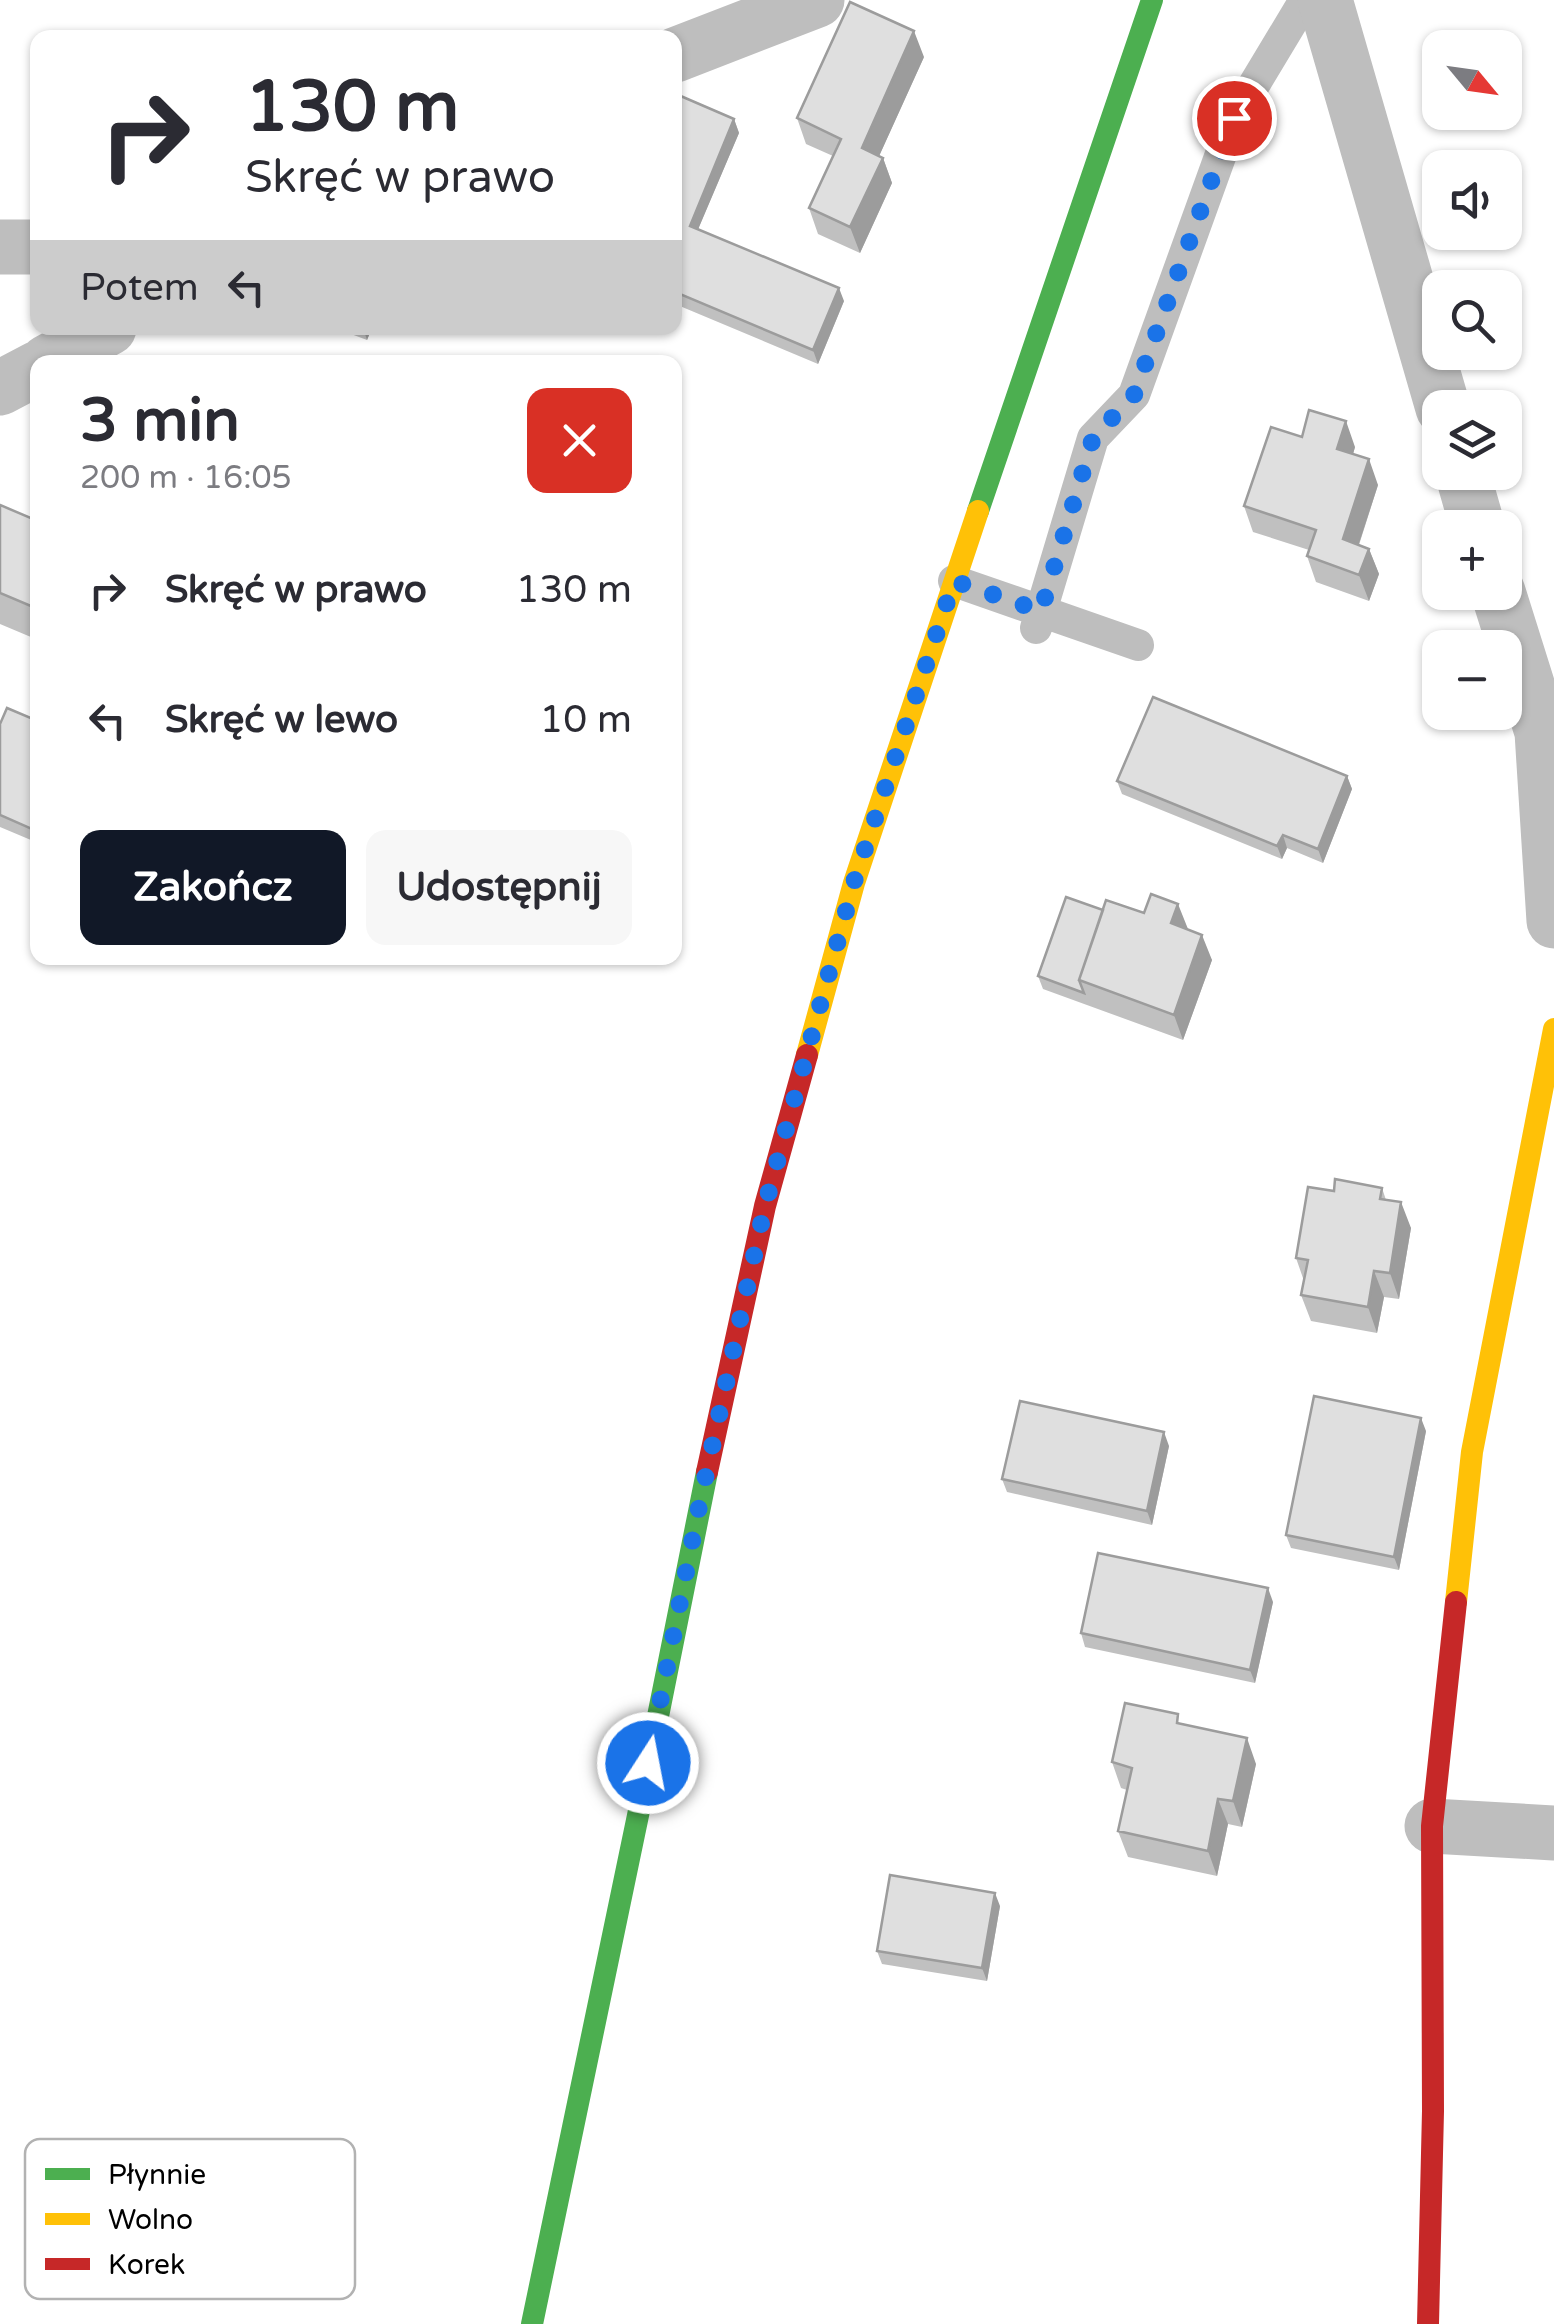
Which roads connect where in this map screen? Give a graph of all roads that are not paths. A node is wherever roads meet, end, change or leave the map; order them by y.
1 (817, 0) edge
2 (1152, 0) edge
3 (1305, 0) edge
4 (1325, 0) edge
5 (682, 52) edge
6 (0, 247) edge
7 (30, 247) edge
8 (96, 335) edge
9 (59, 355) edge
10 (30, 372) edge
11 (0, 388) edge
12 (1439, 390) edge
13 (954, 581) junction
14 (1504, 610) edge
15 (1038, 619) junction
16 (1138, 645) dead end
17 (1554, 921) edge
18 (1554, 1029) edge
19 (1432, 1826) junction
20 (1554, 1833) edge
21 (532, 2324) edge
22 (1428, 2324) edge

1 - 5 street
2 - 13 street
3 - 15 lane
4 - 12 street
6 - 7 street
8 - 9 street
10 - 11 street
13 - 15 lane
13 - 21 street
14 - 17 street
15 - 16 lane
18 - 19 street
19 - 20 street
19 - 22 street

